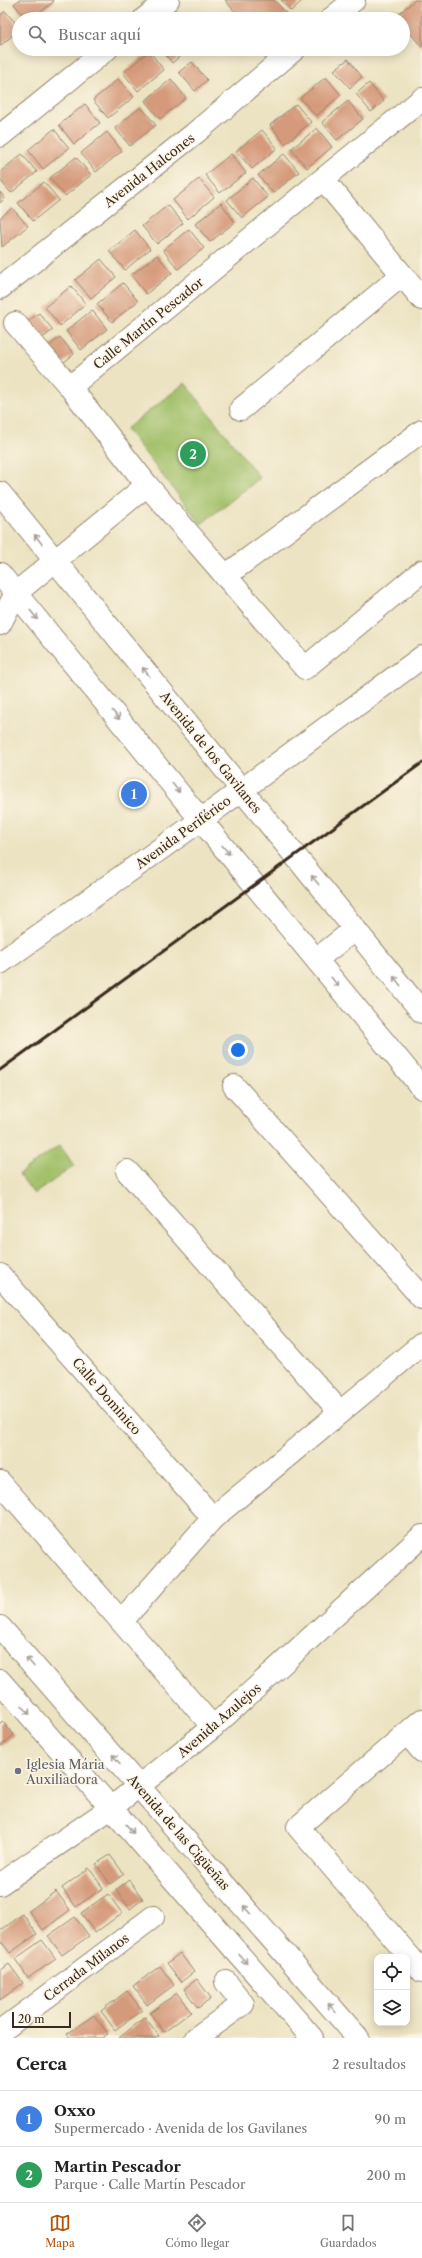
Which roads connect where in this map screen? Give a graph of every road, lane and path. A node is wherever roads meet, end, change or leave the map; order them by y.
1 (168, 0) edge
2 (354, 0) edge
3 (153, 12) edge
4 (339, 12) edge
5 (98, 56) edge
6 (288, 56) edge
7 (421, 101) edge
8 (0, 136) edge
9 (323, 179) junction
10 (402, 275) junction
11 (0, 288) edge
12 (422, 299) edge
13 (15, 323) dead end
14 (70, 387) junction
15 (240, 409) dead end
16 (422, 431) edge
17 (147, 485) junction
18 (0, 492) edge
19 (56, 561) junction
20 (422, 571) edge
21 (0, 574) edge
22 (225, 576) junction
23 (16, 593) junction
24 (0, 624) edge
25 (422, 657) edge
26 (241, 789) junction
27 (201, 820) junction
28 (355, 929) junction
29 (317, 959) junction
30 (0, 963) edge
31 (422, 1012) edge
32 (234, 1086) dead end
33 (422, 1088) edge
34 (127, 1171) dead end
35 (0, 1275) edge
36 (422, 1298) edge
37 (422, 1344) edge
38 (340, 1412) junction
39 (0, 1482) edge
40 (213, 1518) junction
41 (422, 1536) edge
42 (122, 1621) junction
43 (0, 1627) edge
44 (0, 1681) edge
45 (414, 1726) edge
46 (213, 1727) junction
47 (422, 1751) edge
48 (140, 1787) junction
49 (111, 1808) junction
50 (0, 1884) edge
51 (153, 1918) dead end
52 (422, 1971) edge
53 (226, 1982) dead end
54 (0, 2032) edge
55 (196, 2038) edge
56 (312, 2038) edge
57 (358, 2038) edge

1 - 3 street
2 - 4 street
5 - 8 street
6 - 11 street, Avenida Halcones
7 - 9 street, Calle Martín Pescador
9 - 10 street
9 - 14 street, Calle Martín Pescador
10 - 12 street
10 - 15 street
13 - 14 street
14 - 17 street
16 - 22 street
17 - 19 street
17 - 22 street
19 -> 18 street, Avenida de los Gavilanes
19 - 23 street
26 -> 19 street, Avenida de los Gavilanes
20 - 22 street
21 - 23 street
23 - 24 street
23 -> 27 street
25 - 26 street, Avenida Periférico
26 - 27 street, Avenida Periférico
28 -> 26 street, Avenida de los Gavilanes
27 -> 29 street
27 - 30 street, Avenida Periférico
28 - 29 street
31 -> 28 street, Avenida de los Gavilanes
29 -> 33 street
32 - 36 street
34 - 38 street
35 - 40 street, Calle Dominico
37 - 38 street
38 - 40 street
39 - 42 street
40 - 42 street
41 - 46 street, Avenida Azulejos
42 - 46 street
48 -> 43 street, Avenida de las Cigüeñas
44 -> 49 street
45 - 47 street
45 - 52 street
46 - 48 street, Avenida Azulejos
48 - 49 street, Avenida Azulejos
57 -> 48 street, Avenida de las Cigüeñas
49 - 50 street, Avenida Azulejos
49 -> 56 street
51 - 54 street, Cerrada Milanos
53 - 55 street

